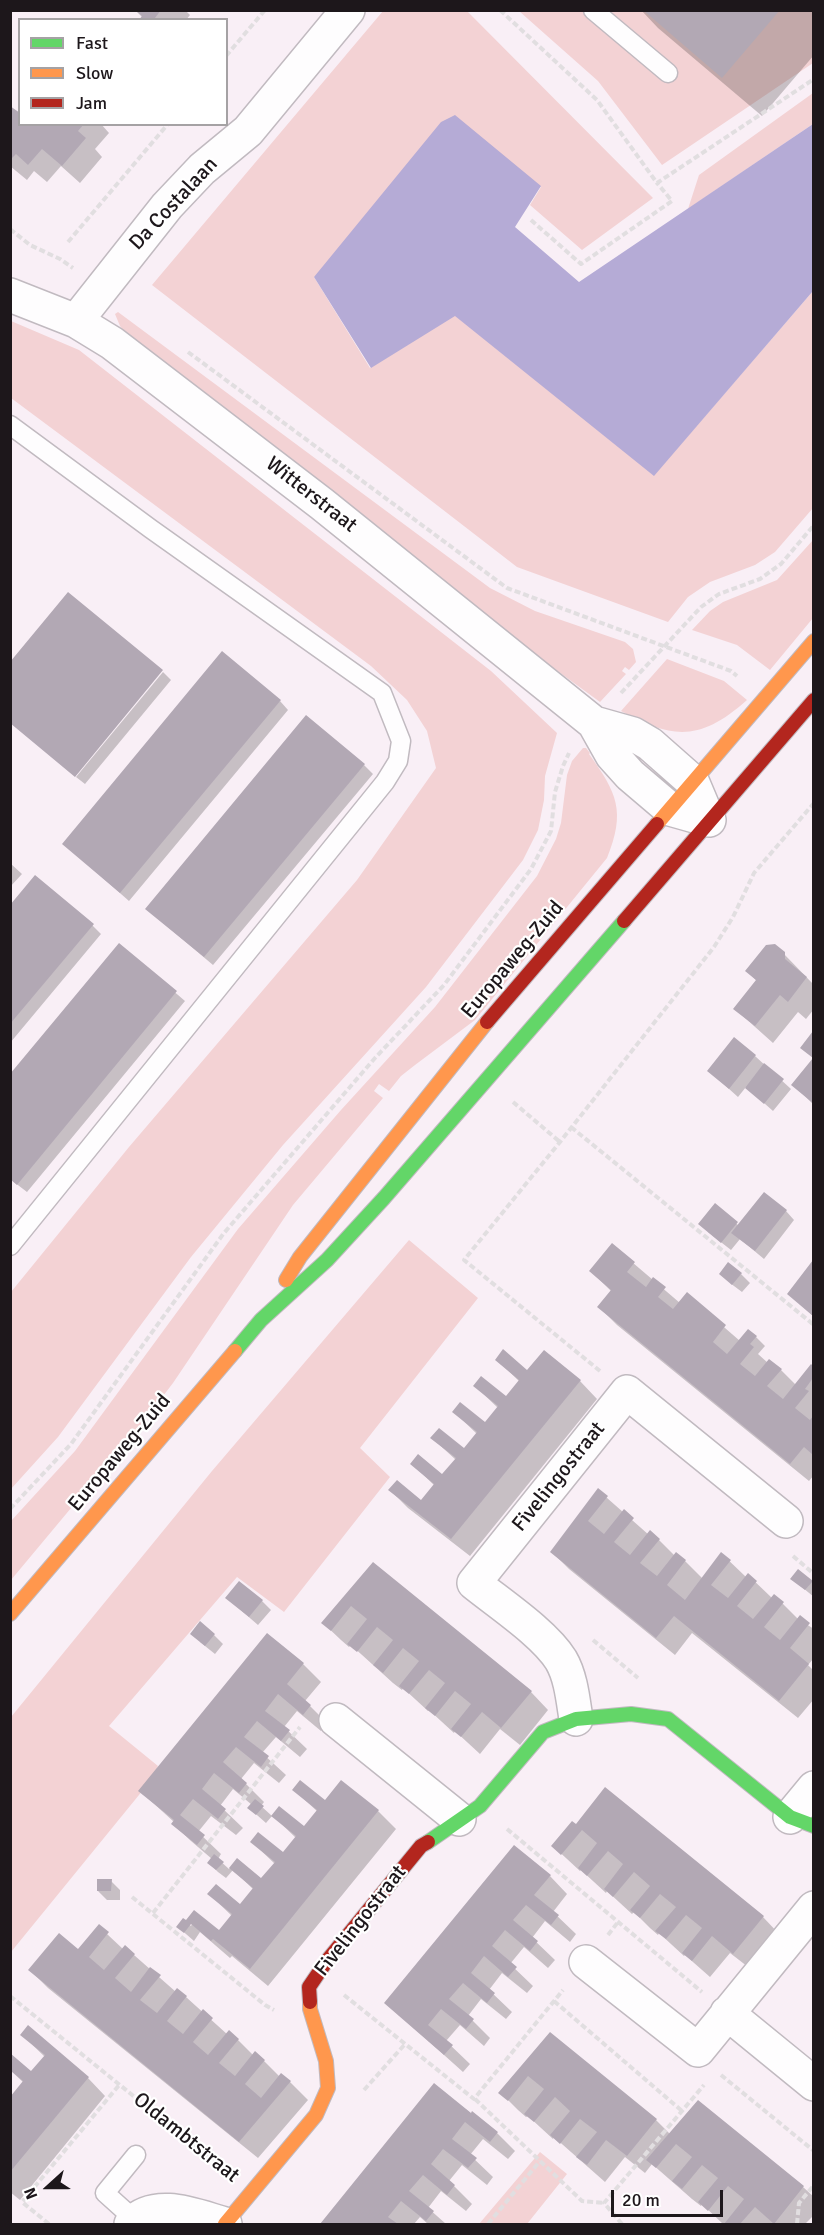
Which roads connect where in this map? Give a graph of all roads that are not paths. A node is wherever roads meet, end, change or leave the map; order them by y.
1 (348, 10) edge
2 (593, 10) edge
3 (668, 73) dead end
4 (10, 295) edge
5 (76, 321) junction
6 (12, 430) edge
7 (813, 641) edge
8 (813, 700) edge
9 (594, 723) junction
10 (692, 781) junction
11 (670, 809) junction
12 (709, 820) junction
13 (10, 1246) edge
14 (261, 1320) junction
15 (786, 1521) dead end
16 (10, 1614) edge
17 (576, 1719) junction
18 (336, 1720) road end
19 (813, 1788) edge
20 (470, 1812) junction
21 (802, 1821) edge
22 (813, 1908) edge
23 (586, 1962) road end
24 (739, 2022) junction
25 (813, 2084) edge
26 (136, 2155) dead end
27 (133, 2222) edge
28 (225, 2224) edge

1 - 5 street, Da Costalaan
2 - 3 lane
4 - 5 street, Witterstraat
5 - 9 street, Witterstraat
6 - 13 lane
7 - 10 main road, Europaweg-Zuid
8 - 12 main road, Europaweg-Zuid
9 - 10 street, Witterstraat
9 - 11 street, Witterstraat
10 - 11 main road, Europaweg-Zuid
10 - 12 street, Witterstraat
11 - 12 street, Witterstraat
11 - 14 main road, Europaweg-Zuid
12 - 14 main road, Europaweg-Zuid
14 - 16 main road, Europaweg-Zuid
15 - 17 street, Fivelingostraat
17 - 20 main road, Fivelingostraat
17 - 21 main road, Fivelingostraat
18 - 20 street
19 - 21 street, Fivelingostraat
20 - 28 main road, Fivelingostraat
22 - 24 street
23 - 24 street
24 - 25 street
26 - 27 lane
27 - 28 street

